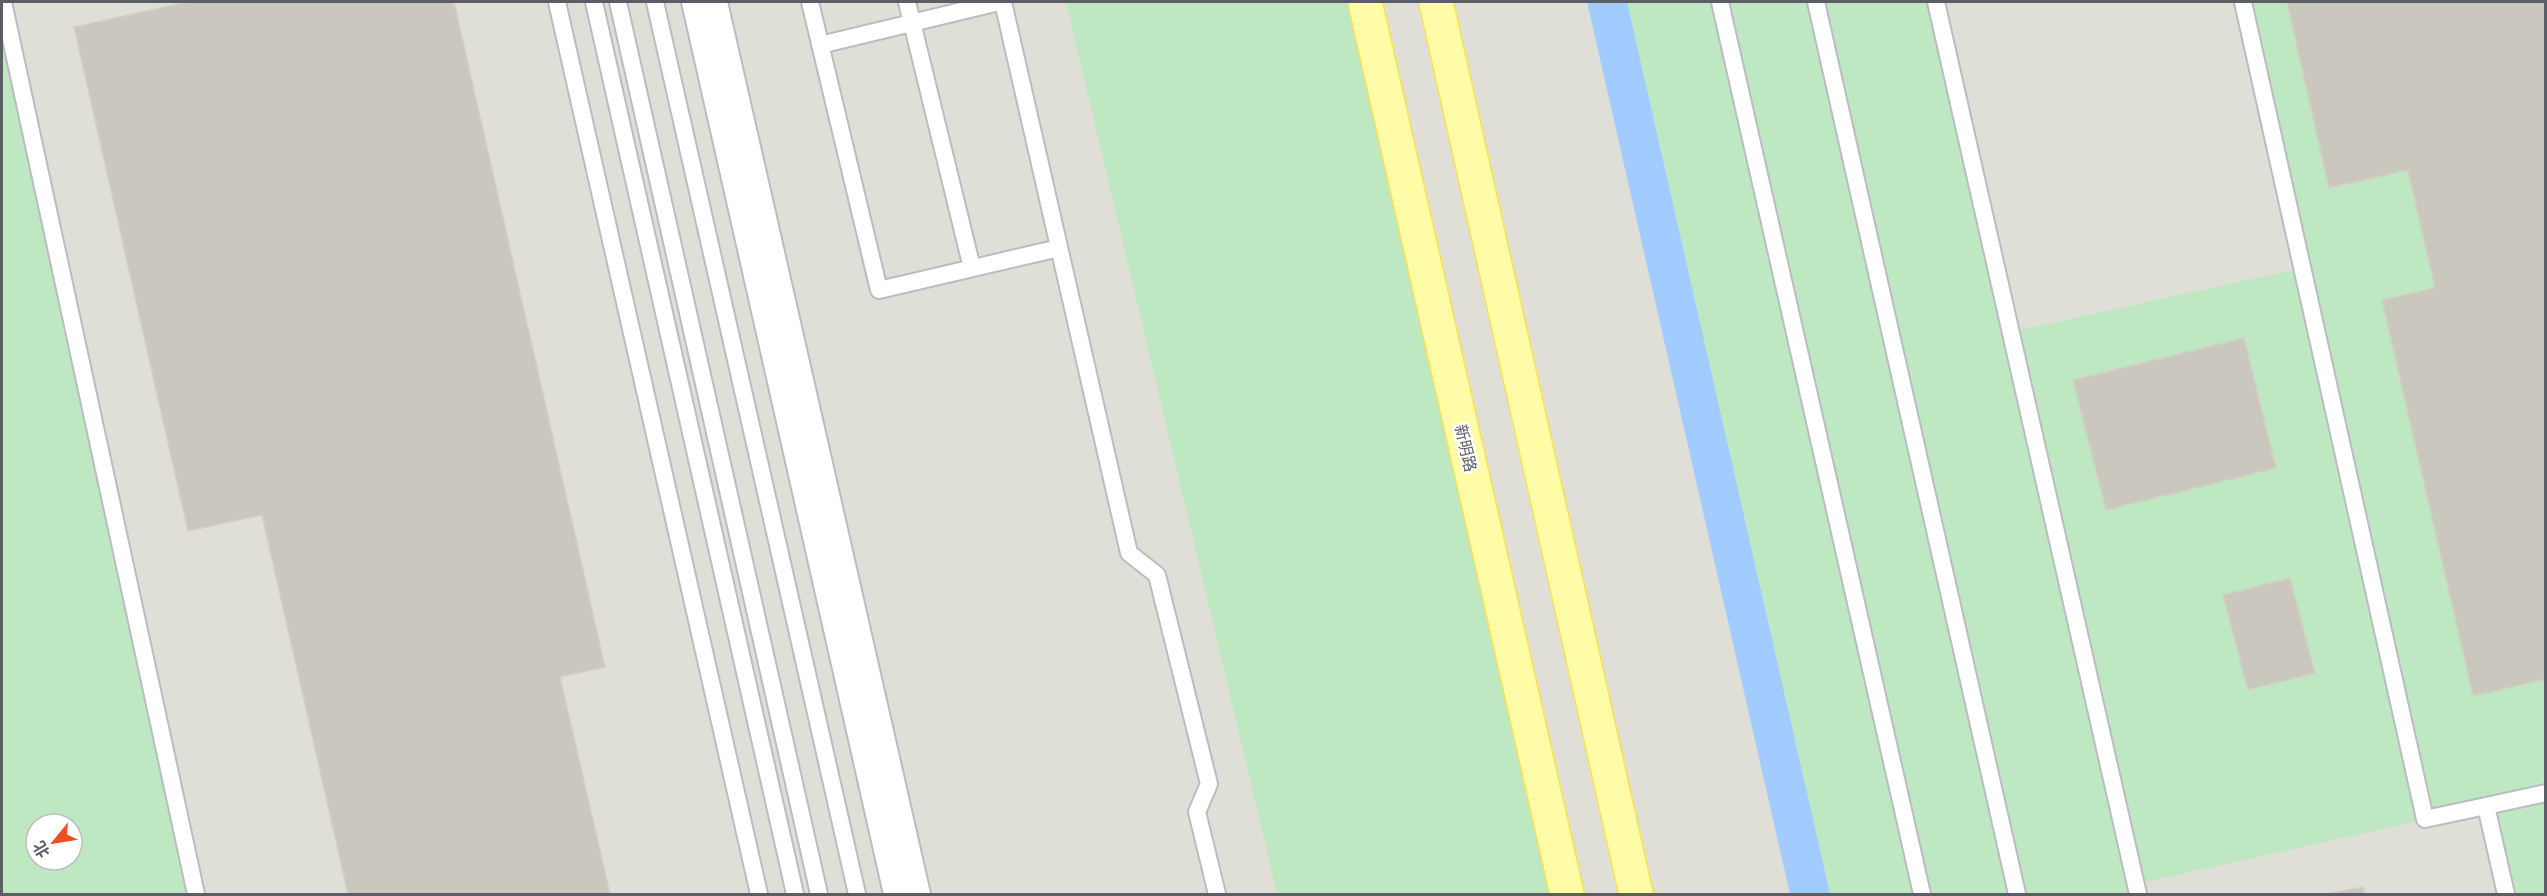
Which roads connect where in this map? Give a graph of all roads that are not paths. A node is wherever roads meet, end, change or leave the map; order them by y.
1 (3, 2) edge
2 (557, 2) edge
3 (594, 2) edge
4 (618, 2) edge
5 (655, 2) edge
6 (690, 2) edge
7 (705, 2) edge
8 (720, 2) edge
9 (810, 2) edge
10 (907, 2) edge
11 (999, 2) edge
12 (1004, 2) edge
13 (1365, 2) edge
14 (1436, 2) edge
15 (1719, 2) edge
16 (1816, 2) edge
17 (1936, 2) edge
18 (2242, 2) edge
19 (912, 22) junction
20 (820, 45) junction
21 (1059, 248) junction
22 (972, 268) junction
23 (2546, 793) edge
24 (2486, 806) junction
25 (195, 894) edge
26 (759, 894) edge
27 (795, 894) edge
28 (819, 894) edge
29 (857, 894) edge
30 (892, 894) edge
31 (907, 894) edge
32 (922, 894) edge
33 (1216, 894) edge
34 (1567, 894) edge
35 (1636, 894) edge
36 (1922, 894) edge
37 (2017, 894) edge
38 (2138, 894) edge
39 (2506, 894) edge

1 - 25 lane
2 - 26 lane
3 - 27 lane
4 - 28 lane
5 - 29 lane
6 - 30 lane
7 - 31 lane
8 - 32 lane
9 - 20 lane
10 - 19 lane
11 - 19 lane
12 - 21 lane
13 - 34 main road, 新明路
14 - 35 main road
15 - 36 lane
16 - 37 lane
17 - 38 lane
18 - 24 lane
19 - 20 lane
19 - 22 lane
20 - 22 lane
21 - 22 lane
21 - 33 lane
23 - 24 lane
24 - 39 lane

